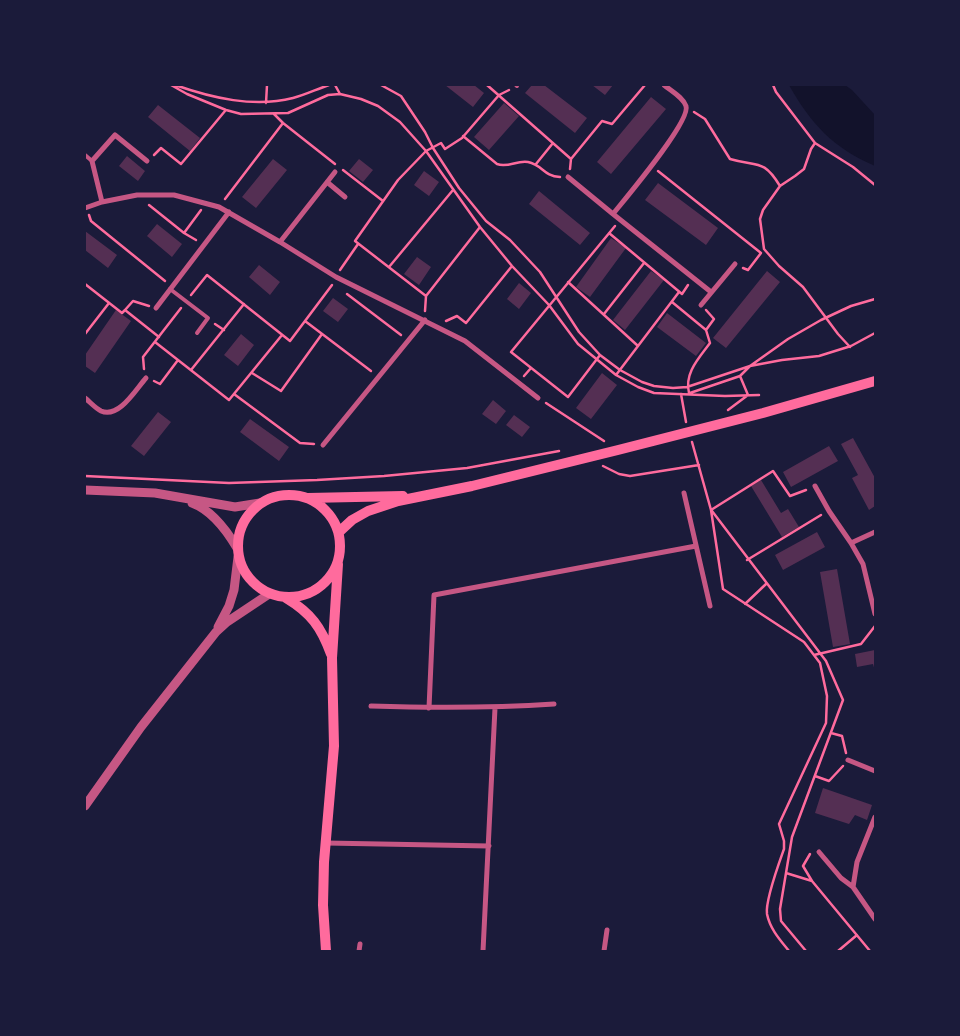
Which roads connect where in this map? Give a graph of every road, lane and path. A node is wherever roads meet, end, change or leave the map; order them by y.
1 (173, 85) edge
2 (266, 85) edge
3 (329, 85) edge
4 (335, 85) edge
5 (381, 85) edge
6 (487, 85) edge
7 (645, 85) edge
8 (664, 85) edge
9 (773, 85) edge
10 (340, 94) junction
11 (499, 95) junction
12 (266, 102) junction
13 (686, 107) junction
14 (226, 110) junction
15 (274, 114) junction
16 (283, 123) junction
17 (463, 136) junction
18 (553, 143) junction
19 (815, 143) junction
20 (434, 148) junction
21 (426, 151) junction
22 (85, 155) edge
23 (572, 159) junction
24 (92, 161) junction
25 (147, 161) joint
26 (536, 164) junction
27 (651, 166) junction
28 (335, 172) dead end
29 (568, 177) junction
30 (327, 182) junction
31 (875, 185) edge
32 (780, 186) junction
33 (453, 190) junction
34 (137, 195) junction
35 (345, 197) dead end
36 (383, 201) junction
37 (102, 202) junction
38 (206, 203) junction
39 (218, 207) junction
40 (85, 208) edge
41 (229, 212) junction
42 (613, 214) junction
43 (620, 220) junction
44 (91, 221) dead end
45 (480, 227) junction
46 (184, 234) junction
47 (609, 234) junction
48 (280, 242) junction
49 (204, 244) junction
50 (358, 244) junction
51 (764, 249) junction
52 (761, 253) junction
53 (644, 263) junction
54 (735, 264) joint
55 (512, 266) junction
56 (388, 267) junction
57 (336, 277) junction
58 (694, 278) junction
59 (344, 281) junction
60 (568, 282) junction
61 (85, 284) edge
62 (171, 288) junction
63 (679, 292) junction
64 (711, 292) junction
65 (426, 296) junction
66 (556, 296) junction
67 (875, 299) edge
68 (186, 302) junction
69 (672, 302) junction
70 (109, 303) junction
71 (244, 304) junction
72 (549, 305) junction
73 (701, 305) joint
74 (156, 308) joint
75 (125, 310) junction
76 (604, 314) junction
77 (826, 318) junction
78 (425, 320) junction
79 (305, 321) junction
80 (435, 325) junction
81 (706, 330) junction
82 (196, 333) dead end
83 (875, 333) edge
84 (85, 334) edge
85 (282, 334) junction
86 (322, 334) junction
87 (159, 337) junction
88 (408, 341) junction
89 (155, 342) junction
90 (638, 346) junction
91 (850, 347) junction
92 (600, 355) junction
93 (596, 359) junction
94 (178, 360) junction
95 (750, 366) junction
96 (531, 368) junction
97 (191, 370) junction
98 (620, 370) junction
99 (252, 372) junction
100 (526, 374) dead end
101 (616, 375) junction
102 (740, 376) junction
103 (379, 377) junction
104 (146, 378) junction
105 (875, 381) edge
106 (687, 387) junction
107 (689, 393) junction
108 (234, 394) junction
109 (681, 394) junction
110 (748, 395) junction
111 (759, 395) dead end
112 (85, 398) edge
113 (538, 398) joint
114 (686, 424) dead end
115 (692, 440) dead end
116 (596, 443) dead end
117 (323, 445) joint
118 (564, 450) dead end
119 (586, 458) junction
120 (699, 465) junction
121 (85, 476) edge
122 (816, 486) joint
123 (85, 490) edge
124 (684, 493) dead end
125 (422, 496) junction
126 (177, 497) junction
127 (307, 498) junction
128 (260, 503) junction
129 (711, 510) junction
130 (829, 511) junction
131 (338, 532) junction
132 (875, 532) edge
133 (851, 543) junction
134 (696, 546) junction
135 (237, 552) junction
136 (747, 560) junction
137 (338, 564) junction
138 (766, 584) junction
139 (269, 594) junction
140 (286, 598) junction
141 (746, 604) junction
142 (710, 606) dead end
143 (875, 614) edge
144 (875, 626) edge
145 (216, 632) junction
146 (820, 654) junction
147 (814, 655) junction
148 (332, 658) junction
149 (554, 704) dead end
150 (371, 706) dead end
151 (429, 708) junction
152 (495, 708) junction
153 (831, 733) junction
154 (848, 760) junction
155 (875, 771) edge
156 (815, 776) junction
157 (85, 806) edge
158 (875, 817) edge
159 (325, 842) junction
160 (489, 846) junction
161 (784, 849) junction
162 (819, 852) joint
163 (790, 853) junction
164 (786, 873) junction
165 (812, 881) junction
166 (853, 887) junction
167 (875, 919) edge
168 (607, 930) dead end
169 (857, 935) junction
170 (360, 944) dead end
171 (326, 951) edge
172 (360, 951) edge
173 (483, 951) edge
174 (604, 951) edge
175 (789, 951) edge
176 (806, 951) edge
177 (838, 951) edge
178 (870, 951) edge

1 - 12 path
1 - 14 path
2 - 12 path
3 - 12 path
4 - 10 path
5 - 20 path
6 - 11 path
7 - 23 path
8 - 13 street
9 - 19 path
10 - 15 path
10 - 21 path
11 - 17 path
11 - 18 path
13 - 27 street
13 - 32 path
14 - 15 path
14 - 25 path
15 - 16 path
16 - 36 path
16 - 39 path
17 - 20 path
17 - 26 path
18 - 23 path
18 - 26 path
19 - 31 path
19 - 32 path
20 - 21 path
20 - 66 path
21 - 33 path
21 - 36 path
22 - 24 lane
23 - 29 path
24 - 25 street
24 - 37 street
26 - 29 path
27 - 42 street
27 - 52 path
28 - 30 street
29 - 42 street
30 - 35 street
30 - 48 street
32 - 51 path
33 - 45 path
33 - 56 path
34 - 37 street
34 - 38 street
34 - 46 path
36 - 50 path
37 - 40 street
38 - 39 street
38 - 46 path
39 - 41 street
41 - 48 street
41 - 49 street
42 - 43 street
43 - 47 path
43 - 58 street
44 - 62 path
45 - 55 path
45 - 65 path
46 - 49 path
47 - 53 path
47 - 60 path
48 - 57 street
49 - 62 street
50 - 56 path
50 - 57 path
51 - 52 path
51 - 77 path
52 - 54 path
53 - 63 path
53 - 76 path
54 - 64 street
55 - 72 path
55 - 80 path
56 - 65 path
57 - 59 street
57 - 79 path
58 - 63 path
58 - 64 street
59 - 78 street
59 - 88 path
60 - 66 path
60 - 76 path
61 - 70 path
62 - 68 lane
62 - 74 street
63 - 69 path
64 - 73 street
65 - 78 path
66 - 72 path
66 - 92 path
67 - 77 path
68 - 71 path
68 - 82 lane
68 - 87 path
69 - 81 path
69 - 90 path
70 - 75 path
70 - 84 path
71 - 85 path
71 - 97 path
72 - 93 path
72 - 96 path
73 - 81 path
74 - 75 path
75 - 87 path
76 - 90 path
77 - 91 path
77 - 95 path
78 - 80 street
78 - 88 street
79 - 85 path
79 - 86 path
80 - 113 street
81 - 106 path
83 - 91 path
85 - 99 path
86 - 99 path
86 - 103 path
87 - 89 path
88 - 103 street
89 - 94 path
89 - 104 path
90 - 98 path
91 - 95 path
92 - 93 path
92 - 98 path
93 - 96 path
93 - 101 path
94 - 97 path
94 - 104 path
95 - 102 path
95 - 106 path
96 - 100 path
97 - 108 path
98 - 101 path
98 - 106 path
99 - 108 path
101 - 109 path
102 - 107 path
102 - 110 path
103 - 117 street
104 - 112 street
105 - 119 main road
106 - 107 path
107 - 109 path
107 - 110 path
108 - 117 path
109 - 114 path
110 - 111 path
113 - 116 path
115 - 120 path
118 - 121 path
119 - 120 path
119 - 125 main road
120 - 129 path
122 - 129 path
122 - 130 street
123 - 126 street
124 - 134 street
125 - 127 main road
125 - 131 main road
126 - 128 street
126 - 135 street
127 - 128 main road
127 - 131 main road
128 - 135 main road
129 - 136 path
129 - 141 path
130 - 133 street
130 - 136 path
131 - 137 main road
132 - 133 street
133 - 143 street
134 - 142 street
134 - 151 street
135 - 139 main road
135 - 145 street
136 - 138 path
137 - 140 main road
137 - 148 main road
138 - 141 path
138 - 146 path
139 - 140 main road
139 - 145 street
140 - 148 main road
141 - 147 path
144 - 146 path
145 - 157 street
146 - 147 path
146 - 153 path
147 - 161 path
148 - 159 main road
149 - 152 street
150 - 151 street
151 - 152 street
152 - 160 street
153 - 154 path
153 - 156 path
154 - 155 street
154 - 156 path
156 - 163 path
158 - 166 street
159 - 160 street
159 - 171 main road
160 - 173 street
161 - 163 path
161 - 175 path
162 - 165 path
162 - 166 street
163 - 164 path
164 - 165 path
164 - 176 path
165 - 169 path
166 - 167 street
168 - 174 street
169 - 177 path
169 - 178 path
170 - 172 street

